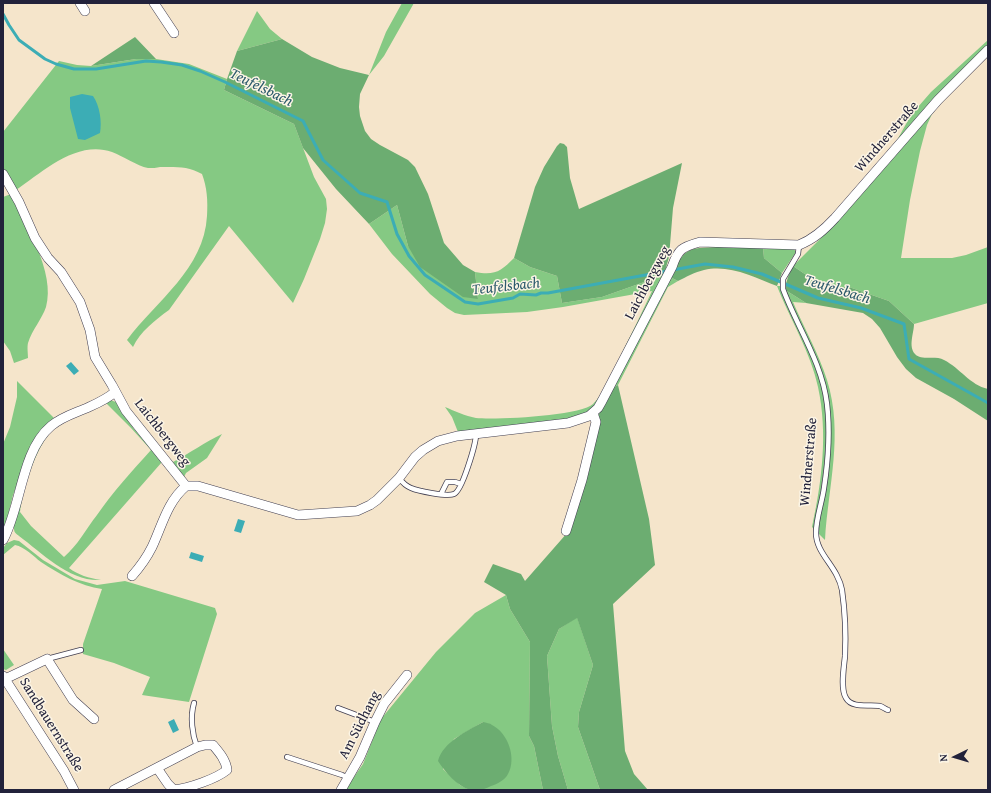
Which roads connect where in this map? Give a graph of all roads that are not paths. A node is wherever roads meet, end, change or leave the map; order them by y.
1 (154, 3) edge
2 (174, 33) dead end
3 (988, 50) edge
4 (3, 174) edge
5 (799, 245) junction
6 (116, 392) junction
7 (593, 413) junction
8 (476, 434) junction
9 (398, 478) junction
10 (461, 484) junction
11 (186, 486) junction
12 (441, 494) junction
13 (566, 531) dead end
14 (3, 540) edge
15 (132, 576) dead end
16 (81, 650) dead end
17 (47, 659) junction
18 (407, 675) dead end
19 (4, 678) edge
20 (194, 703) dead end
21 (338, 708) dead end
22 (888, 710) dead end
23 (94, 719) dead end
24 (375, 722) junction
25 (197, 747) junction
26 (287, 757) dead end
27 (157, 768) junction
28 (349, 778) junction
29 (74, 790) edge
30 (114, 790) edge
31 (341, 790) edge

1 - 2 street
3 - 5 street, Windnerstraße
4 - 6 street, Laichbergweg
5 - 7 street, Laichbergweg
5 - 22 lane, Windnerstraße
6 - 11 street, Laichbergweg
6 - 14 street
7 - 8 street, Laichbergweg
7 - 13 street
8 - 9 street, Laichbergweg
8 - 10 lane
9 - 11 street, Laichbergweg
9 - 12 lane
10 - 12 lane
10 - 12 lane
11 - 15 street
16 - 17 lane
17 - 19 street
17 - 23 street
18 - 24 street, Am Südhang
19 - 29 street, Sandbauernstraße
20 - 25 lane
21 - 24 lane
24 - 28 street, Am Südhang
25 - 27 street
25 - 27 street
26 - 28 lane
27 - 30 street
28 - 31 street, Am Südhang

